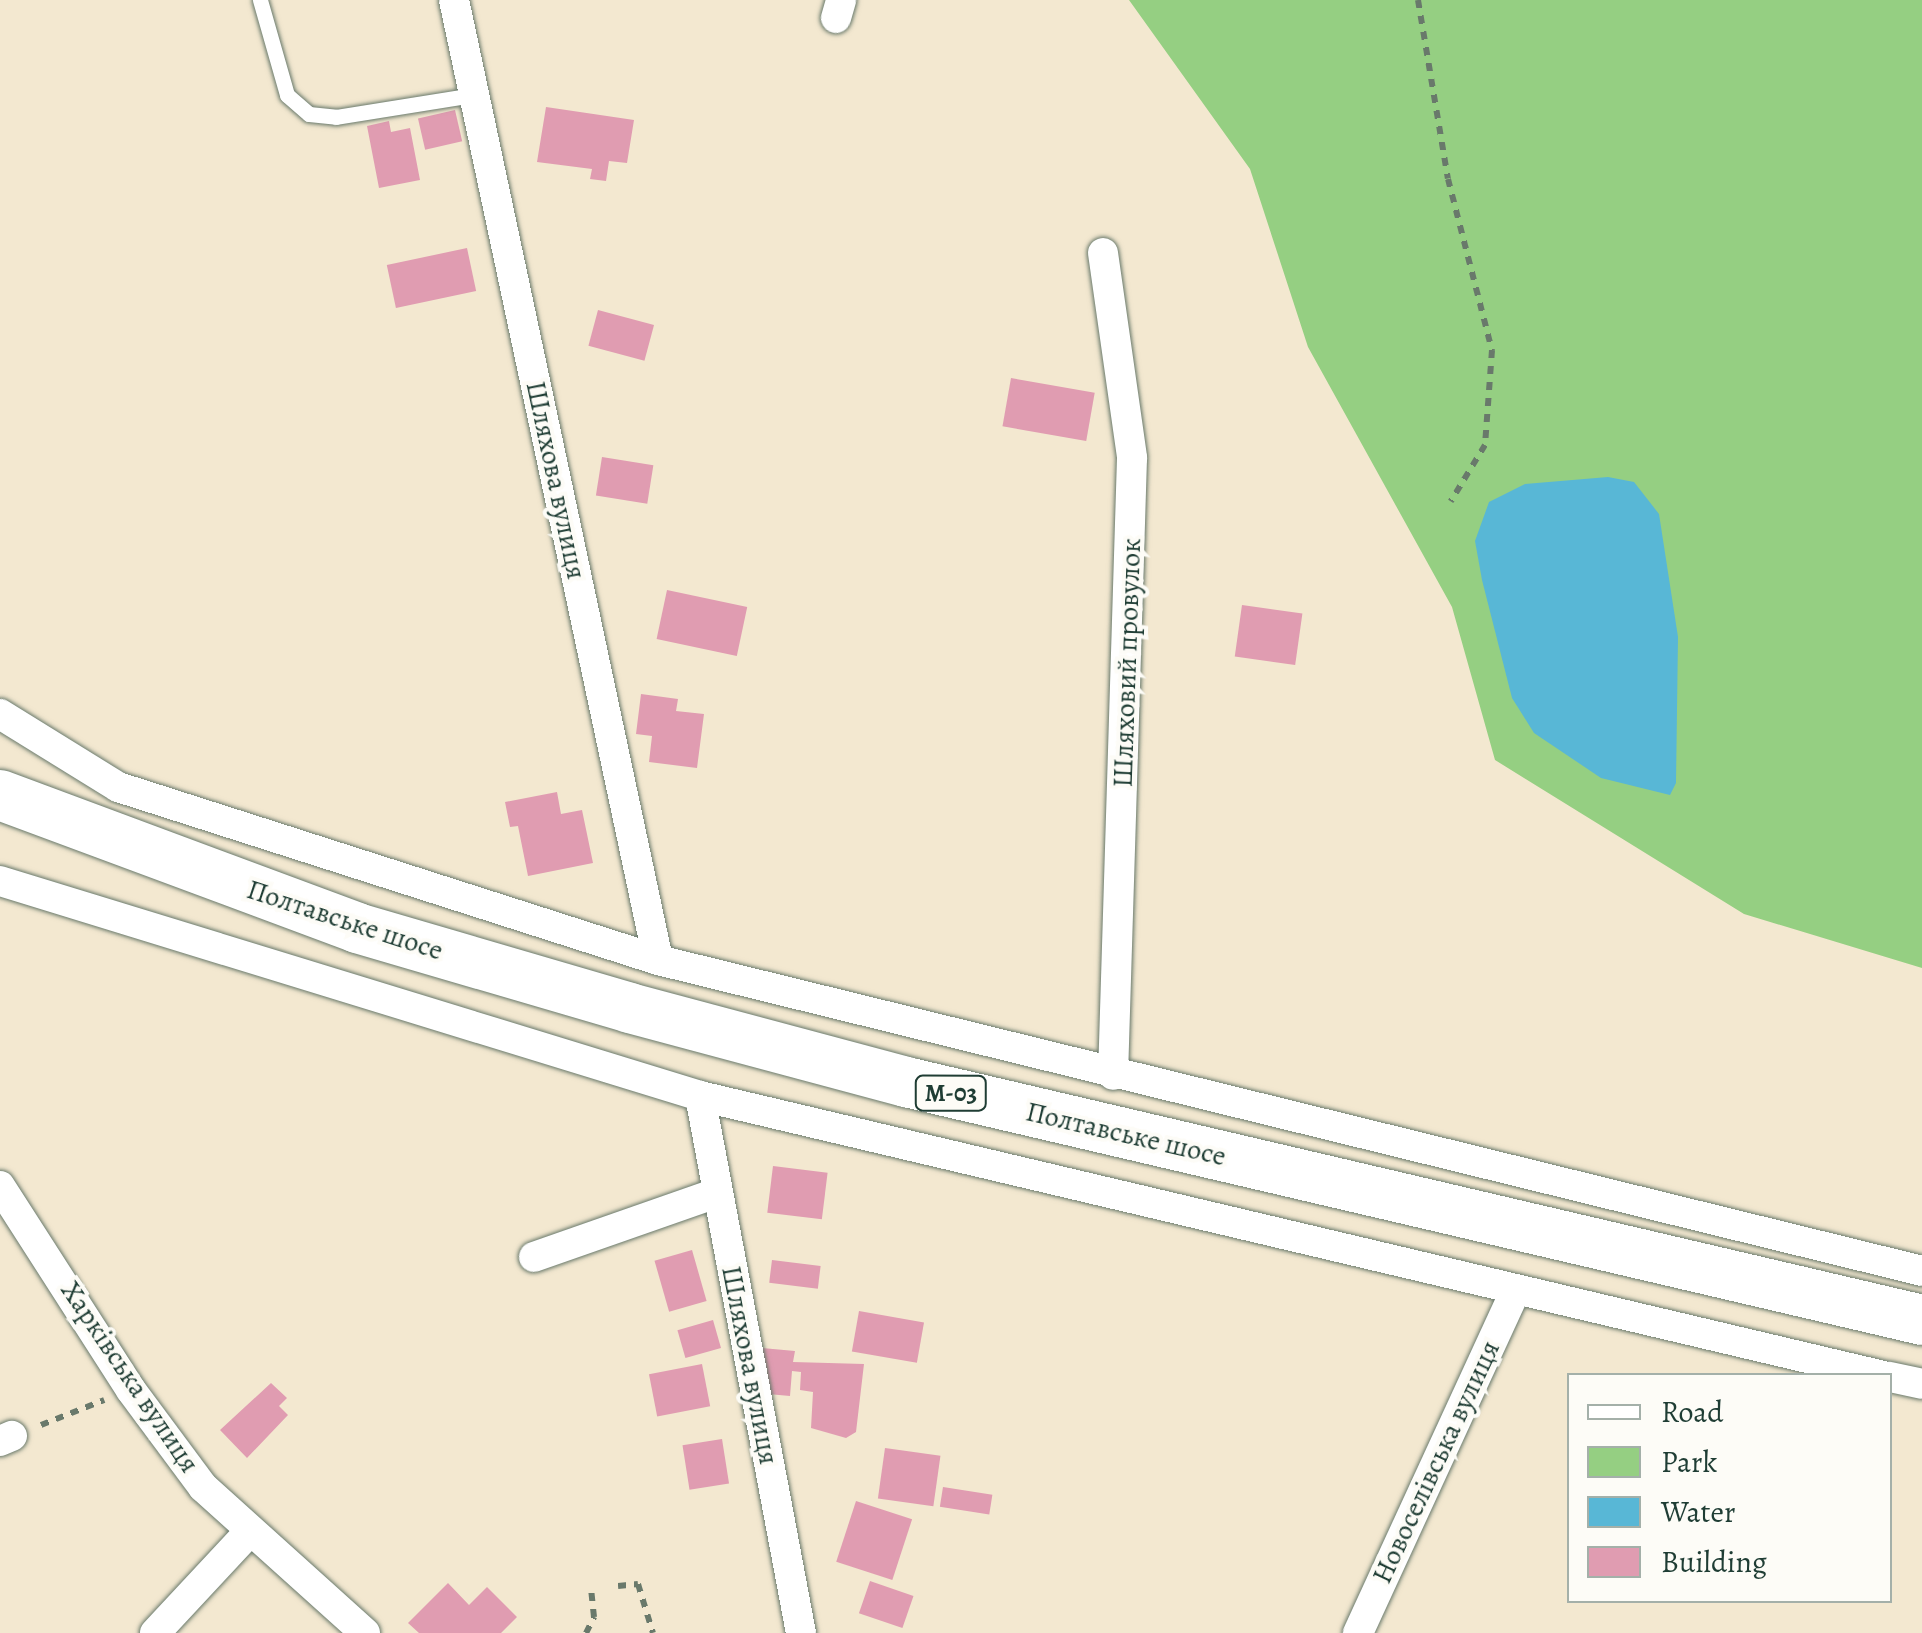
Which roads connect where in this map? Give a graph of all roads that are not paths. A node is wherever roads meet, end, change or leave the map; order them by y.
1 (260, 0) edge
2 (454, 0) edge
3 (474, 95) junction
4 (1103, 253) dead end
5 (0, 714) edge
6 (0, 795) edge
7 (0, 880) edge
8 (658, 960) junction
9 (1113, 1075) junction
10 (700, 1096) junction
11 (0, 1186) edge
12 (717, 1193) junction
13 (534, 1257) dead end
14 (1922, 1271) edge
15 (1514, 1290) junction
16 (1922, 1320) edge
17 (1874, 1373) edge
18 (1892, 1377) edge
19 (1922, 1384) edge
20 (250, 1531) junction
21 (155, 1633) edge
22 (365, 1633) edge
23 (801, 1633) edge
24 (1358, 1633) edge

1 - 3 lane
2 - 3 street, Шляхова вулиця
3 - 8 street, Шляхова вулиця
4 - 9 street, Шляховий провулок
5 - 8 street
6 - 16 highway, Полтавське шосе / М-03
7 - 10 street
8 - 9 street
9 - 14 street
10 - 12 street, Шляхова вулиця
10 - 15 street
11 - 20 street, Харківська вулиця
12 - 13 street
12 - 23 street, Шляхова вулиця
15 - 17 street
15 - 24 street, Новоселівська вулиця
18 - 19 street
20 - 21 street
20 - 22 street, Харківська вулиця

